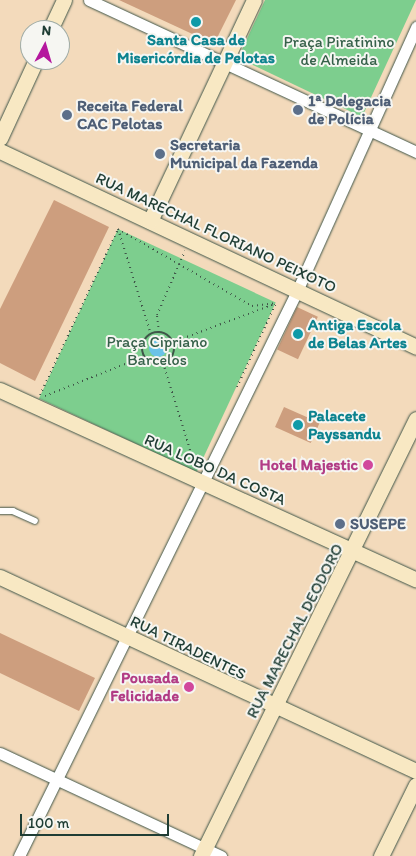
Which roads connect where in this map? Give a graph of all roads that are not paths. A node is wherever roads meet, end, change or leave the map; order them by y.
1 (64, 0) edge
2 (89, 0) edge
3 (254, 0) edge
4 (55, 20) edge
5 (416, 27) edge
6 (224, 62) junction
7 (31, 70) edge
8 (369, 128) junction
9 (0, 138) edge
10 (0, 151) edge
11 (416, 152) edge
12 (0, 159) edge
13 (16, 159) junction
14 (150, 221) junction
15 (297, 291) junction
16 (416, 347) edge
17 (0, 390) edge
18 (416, 419) edge
19 (199, 478) junction
20 (0, 511) edge
21 (35, 522) dead end
22 (354, 551) junction
23 (0, 577) edge
24 (416, 580) edge
25 (126, 637) junction
26 (275, 709) junction
27 (0, 753) edge
28 (416, 771) edge
29 (56, 779) junction
30 (416, 785) edge
31 (203, 852) edge
32 (19, 856) edge
33 (221, 856) edge
34 (381, 856) edge

1 - 4 street
2 - 6 street
3 - 6 street
5 - 8 street
6 - 8 street
6 - 14 street
7 - 9 street
8 - 11 street
8 - 15 street
10 - 13 street, RUA MARECHAL FLORIANO PEIXOTO
12 - 13 street
13 - 14 street, RUA MARECHAL FLORIANO PEIXOTO
14 - 15 street, RUA MARECHAL FLORIANO PEIXOTO
15 - 16 street, RUA MARECHAL FLORIANO PEIXOTO
15 - 19 street
17 - 19 street, RUA LOBO DA COSTA
18 - 22 street, RUA MARECHAL DEODORO
19 - 22 street, RUA LOBO DA COSTA
19 - 25 street
20 - 21 lane
22 - 24 street, RUA LOBO DA COSTA
22 - 26 street, RUA MARECHAL DEODORO
23 - 25 street, RUA TIRADENTES
25 - 26 street, RUA TIRADENTES
25 - 29 street
26 - 28 street, RUA TIRADENTES
26 - 31 street, RUA MARECHAL DEODORO
27 - 29 street
29 - 31 street
29 - 32 street
30 - 34 street
31 - 33 street

